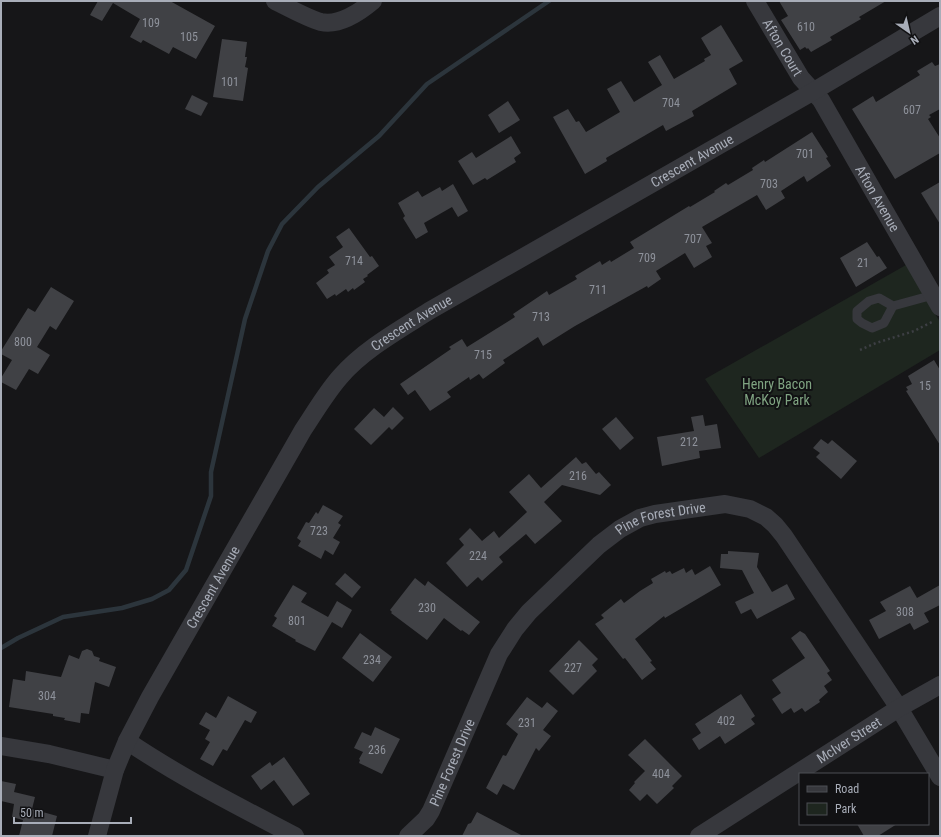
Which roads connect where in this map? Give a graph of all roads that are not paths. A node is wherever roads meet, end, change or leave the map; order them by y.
1 (275, 1) edge
2 (373, 1) edge
3 (756, 1) edge
4 (940, 16) edge
5 (814, 91) junction
6 (893, 306) dead end
7 (937, 307) edge
8 (940, 685) edge
9 (899, 708) junction
10 (127, 741) junction
11 (1, 746) edge
12 (115, 770) junction
13 (940, 777) edge
14 (97, 836) edge
15 (295, 836) edge
16 (408, 836) edge
17 (698, 836) edge

1 - 2 street
3 - 5 street, Afton Court
4 - 5 street, Crescent Avenue
5 - 7 street, Afton Avenue
5 - 10 street, Crescent Avenue
6 - 7 lane
8 - 9 street, McIver Street
9 - 13 street, Pine Forest Drive
9 - 16 street, Pine Forest Drive
9 - 17 street, McIver Street
10 - 12 street, Crescent Avenue
10 - 15 street
11 - 12 street
12 - 14 street, Crescent Avenue

